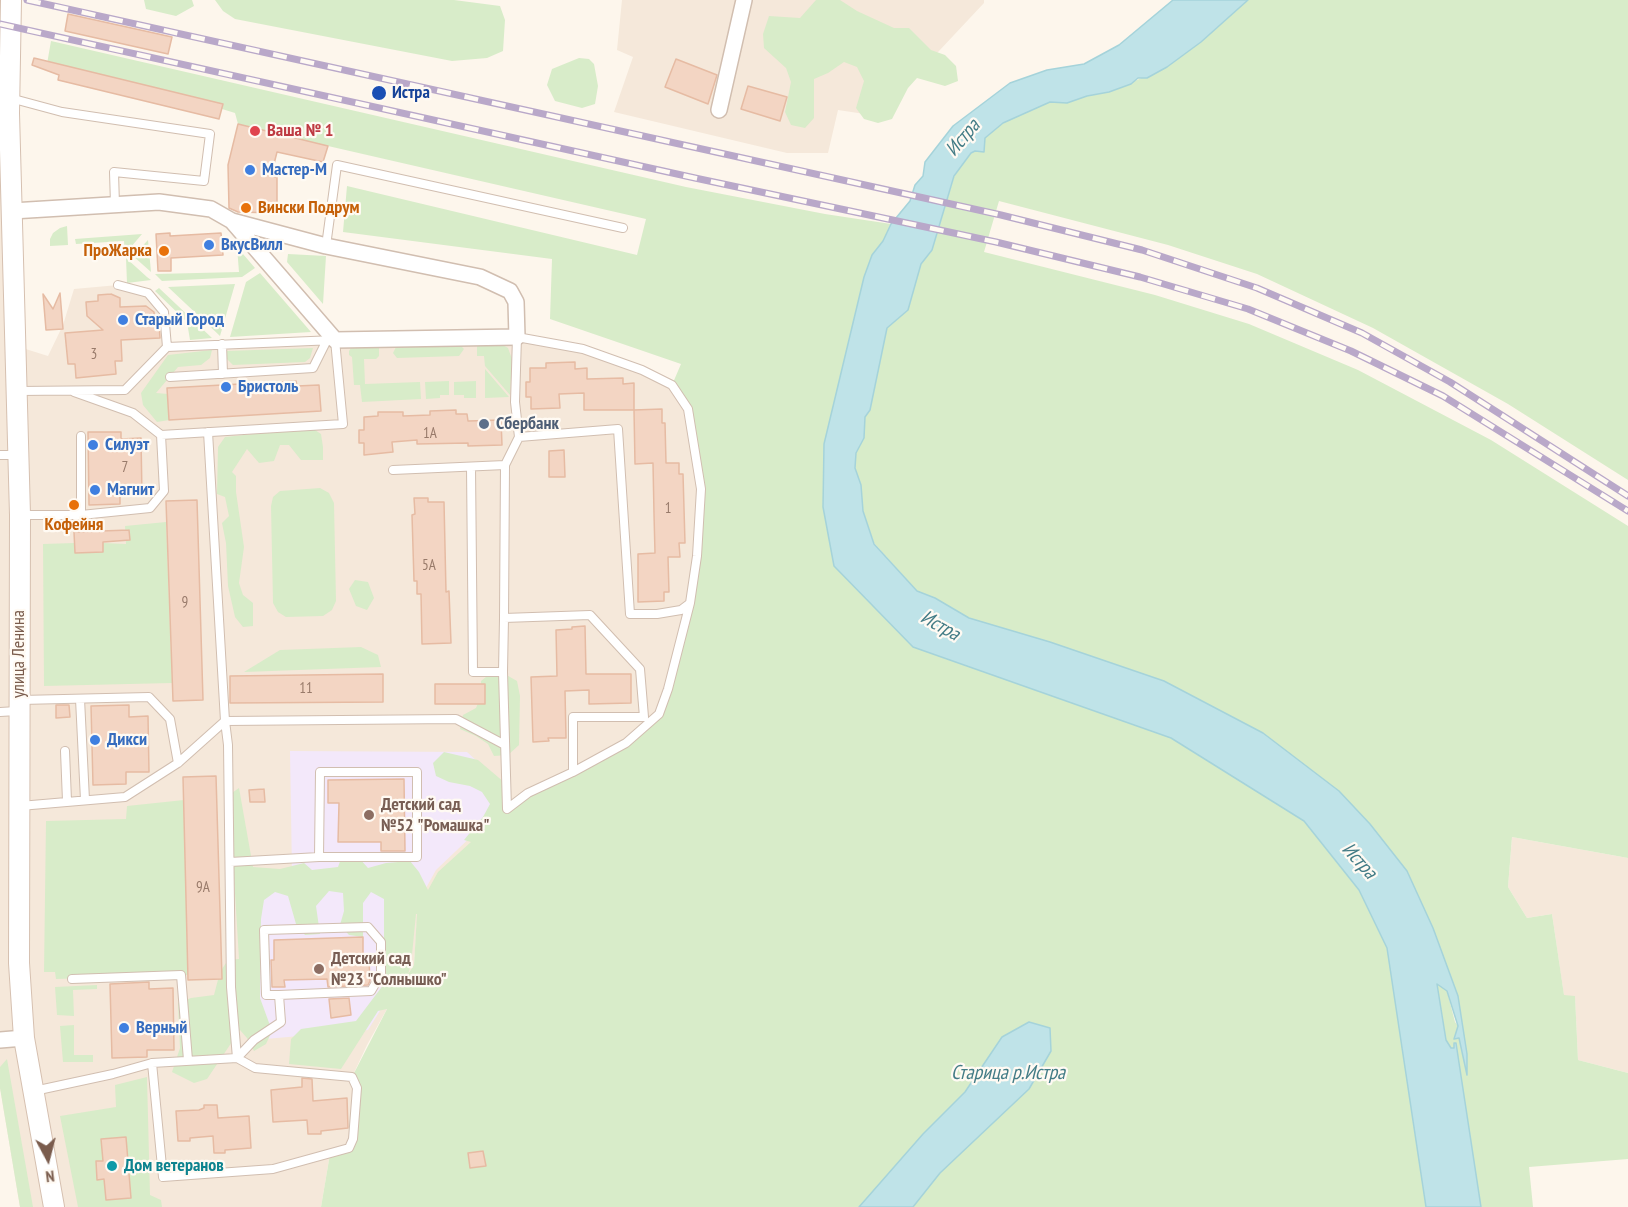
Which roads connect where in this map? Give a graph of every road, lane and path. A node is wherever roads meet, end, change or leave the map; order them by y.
1 (10, 0) edge
2 (744, 0) edge
3 (6, 108) edge
4 (719, 110) dead end
5 (115, 205) junction
6 (12, 211) junction
7 (232, 220) junction
8 (623, 228) dead end
9 (326, 246) junction
10 (118, 285) dead end
11 (517, 338) junction
12 (331, 340) junction
13 (222, 344) junction
14 (167, 346) junction
15 (223, 374) junction
16 (170, 377) dead end
17 (16, 391) junction
18 (74, 392) junction
19 (208, 432) junction
20 (161, 435) junction
21 (81, 436) dead end
22 (519, 437) junction
23 (9, 455) edge
24 (505, 465) junction
25 (471, 466) junction
26 (393, 470) dead end
27 (20, 515) junction
28 (81, 515) junction
29 (690, 603) junction
30 (504, 618) junction
31 (503, 672) junction
32 (80, 699) junction
33 (13, 708) edge
34 (659, 714) junction
35 (644, 717) junction
36 (225, 722) junction
37 (505, 745) junction
38 (65, 751) dead end
39 (178, 764) junction
40 (573, 772) junction
41 (85, 800) junction
42 (67, 801) junction
43 (19, 806) junction
44 (319, 857) junction
45 (230, 862) junction
46 (72, 979) dead end
47 (279, 994) junction
48 (24, 1038) junction
49 (0, 1040) edge
50 (237, 1058) junction
51 (188, 1060) junction
52 (152, 1063) junction
53 (34, 1091) junction
54 (54, 1207) edge

1 - 3 main road, улица Ленина
2 - 4 street
3 - 5 lane
3 - 6 main road, улица Ленина
5 - 6 street
5 - 7 street
6 - 17 main road, улица Ленина
7 - 9 street
7 - 12 street
8 - 9 lane
9 - 11 street
10 - 14 lane
11 - 12 street
11 - 22 lane
11 - 29 lane
12 - 13 lane
12 - 15 lane
12 - 19 lane
13 - 14 lane
13 - 15 lane
14 - 18 lane
15 - 16 lane
17 - 18 lane
17 - 23 main road, улица Ленина
18 - 20 lane
19 - 20 lane
19 - 36 lane
20 - 28 lane
21 - 28 lane
22 - 24 lane
22 - 29 lane
23 - 27 main road, улица Ленина
24 - 25 lane
24 - 30 lane
25 - 26 lane
25 - 31 lane
27 - 28 lane
27 - 33 main road, улица Ленина
29 - 34 lane
30 - 31 lane
30 - 35 lane
31 - 37 lane
32 - 33 lane
32 - 39 lane
32 - 41 lane
33 - 43 main road, улица Ленина
34 - 35 lane
34 - 40 lane
35 - 40 lane
36 - 37 lane
36 - 39 lane
36 - 45 lane
37 - 40 lane
38 - 42 lane
39 - 41 lane
41 - 42 lane
42 - 43 lane
43 - 48 main road, улица Ленина
44 - 44 lane
44 - 45 lane
45 - 50 lane
46 - 51 lane
47 - 47 lane
47 - 50 lane
48 - 49 street
48 - 53 main road, улица Ленина
50 - 51 lane
50 - 52 lane
51 - 52 lane
52 - 53 lane
53 - 54 main road, улица Ленина

